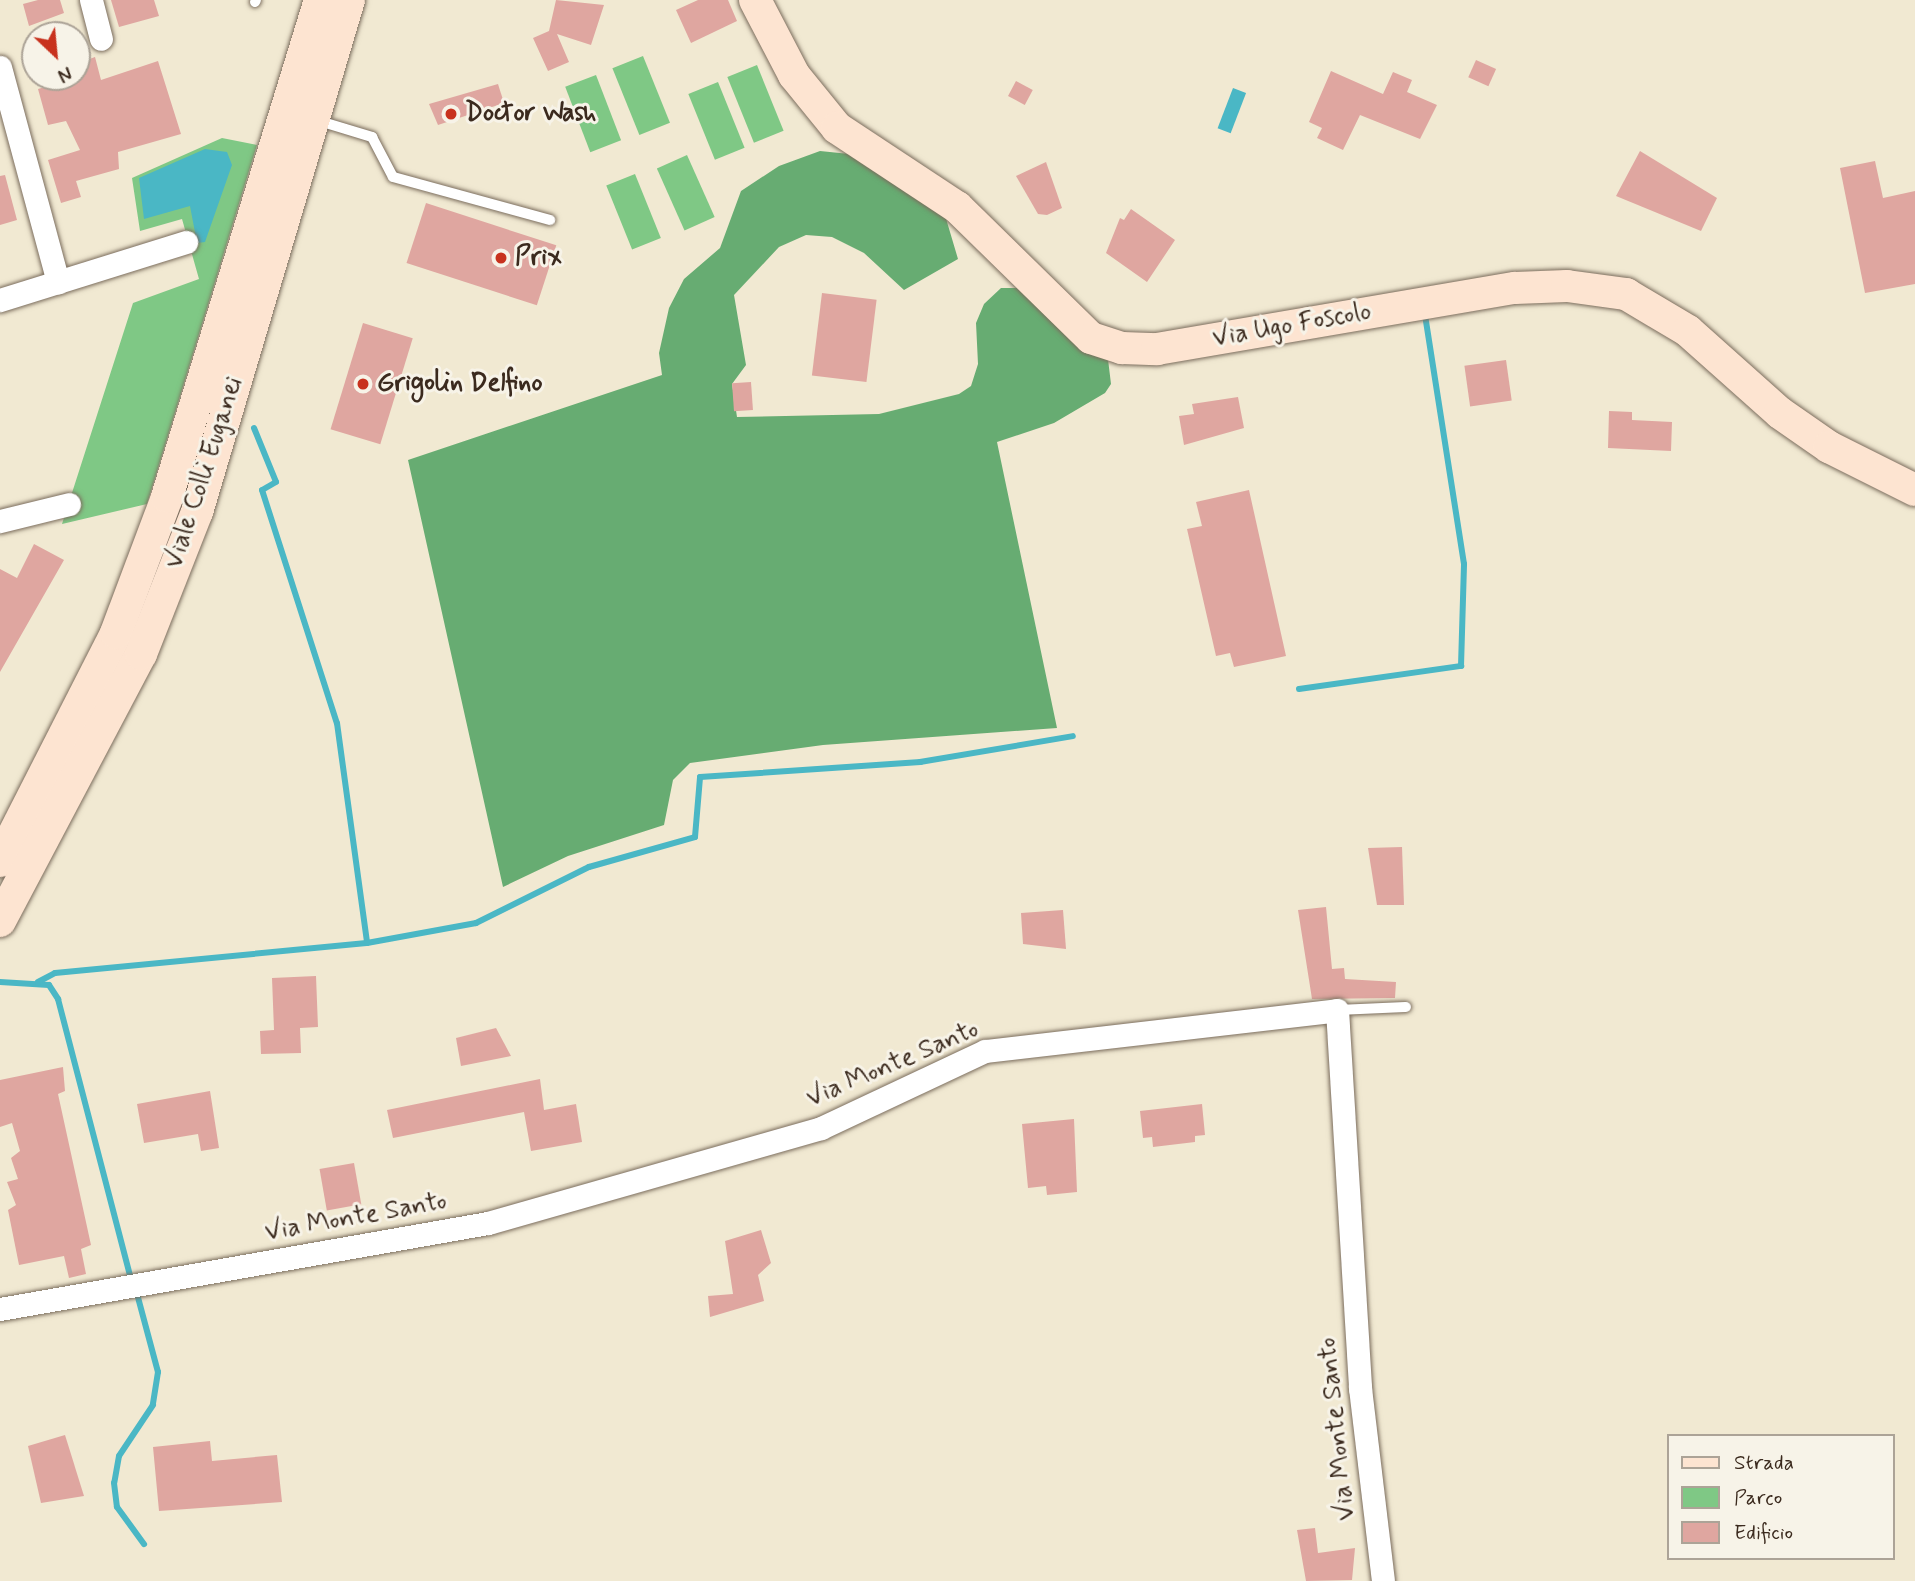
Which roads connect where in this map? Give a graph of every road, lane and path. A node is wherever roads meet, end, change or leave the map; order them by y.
1 (91, 0) edge
2 (320, 0) edge
3 (349, 0) edge
4 (755, 0) edge
5 (101, 39) dead end
6 (0, 67) edge
7 (313, 119) junction
8 (550, 220) dead end
9 (186, 243) dead end
10 (58, 282) junction
11 (0, 300) edge
12 (1915, 490) edge
13 (69, 503) dead end
14 (0, 521) edge
15 (0, 861) edge
16 (0, 921) edge
17 (1406, 1007) dead end
18 (1337, 1010) junction
19 (0, 1309) edge
20 (1383, 1581) edge

1 - 5 street
2 - 15 main road, Viale Colli Euganei
3 - 7 main road, Viale Colli Euganei
4 - 12 main road, Via Ugo Foscolo
6 - 10 street
7 - 8 lane
7 - 16 main road, Viale Colli Euganei
9 - 10 street
10 - 11 street
13 - 14 street
17 - 18 lane
18 - 19 street, Via Monte Santo
18 - 20 street, Via Monte Santo

